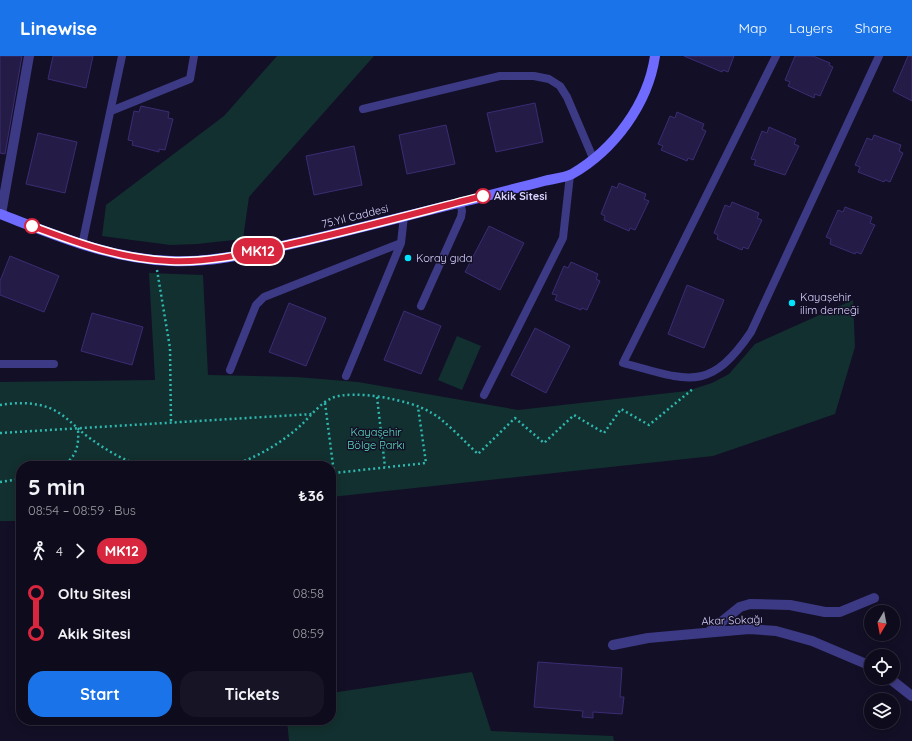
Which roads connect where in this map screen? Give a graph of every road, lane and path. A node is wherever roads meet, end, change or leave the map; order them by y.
1 (29, 56) edge
2 (122, 56) edge
3 (194, 56) edge
4 (655, 56) edge
5 (776, 56) edge
6 (879, 56) edge
7 (363, 109) dead end
8 (111, 111) junction
9 (593, 158) junction
10 (570, 175) junction
11 (460, 202) junction
12 (1, 214) edge
13 (404, 216) junction
14 (401, 243) junction
15 (82, 245) junction
16 (156, 260) junction
17 (421, 306) dead end
18 (0, 364) edge
19 (54, 364) dead end
20 (230, 370) dead end
21 (710, 375) junction
22 (346, 376) dead end
23 (484, 395) dead end
24 (377, 397) junction
25 (325, 403) junction
26 (0, 405) edge
27 (418, 406) junction
28 (313, 414) junction
29 (171, 423) junction
30 (78, 428) junction
31 (0, 433) edge
32 (69, 461) edge
33 (130, 461) edge
34 (243, 461) edge
35 (332, 461) edge
36 (385, 467) junction
37 (336, 473) edge
38 (16, 480) edge
39 (0, 482) edge
40 (874, 598) dead end
41 (709, 632) junction
42 (613, 645) dead end
43 (864, 663) edge
44 (898, 685) edge
45 (912, 696) edge

1 - 12 street
2 - 8 lane
3 - 8 lane
4 - 9 street, 75.Yıl Caddesi
5 - 21 lane
6 - 21 lane
7 - 9 lane
8 - 15 lane
9 - 10 street, 75.Yıl Caddesi
10 - 11 street, 75.Yıl Caddesi
10 - 23 lane
11 - 13 street, 75.Yıl Caddesi
11 - 17 lane
12 - 15 street, 75.Yıl Caddesi
13 - 14 lane
13 - 16 street, 75.Yıl Caddesi
14 - 20 lane
14 - 22 lane
15 - 16 street, 75.Yıl Caddesi
16 - 29 path
18 - 19 lane
21 - 27 path
24 - 25 path
24 - 27 path
24 - 36 path
25 - 28 path
25 - 35 path
26 - 30 path
27 - 36 path
28 - 29 path
28 - 34 path
29 - 30 path
30 - 31 path
30 - 32 path
30 - 33 path
36 - 37 path
38 - 39 path
40 - 41 street
41 - 42 street, Akar Sokağı
41 - 43 street, Akar Sokağı
44 - 45 street

